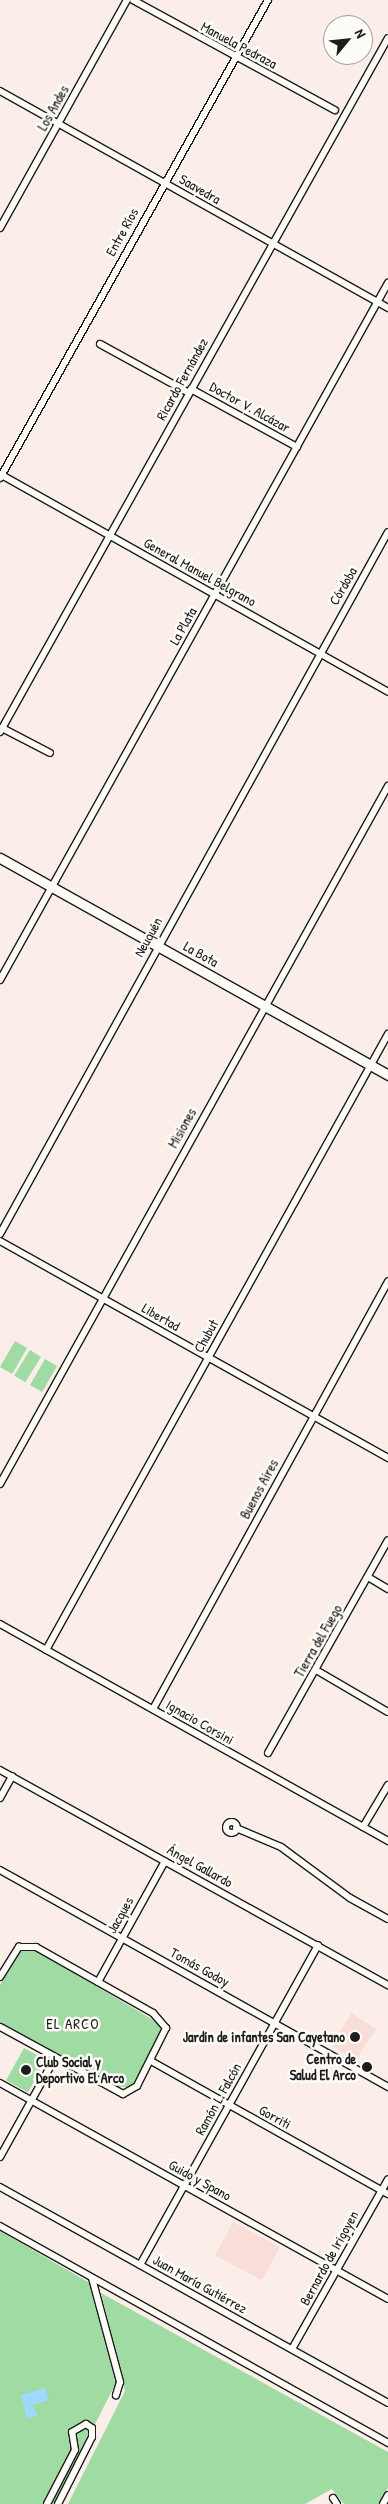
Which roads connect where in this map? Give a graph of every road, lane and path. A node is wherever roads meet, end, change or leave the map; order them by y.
1 (127, 0) edge
2 (132, 0) edge
3 (268, 0) edge
4 (388, 38) edge
5 (235, 58) junction
6 (0, 92) edge
7 (335, 110) dead end
8 (58, 123) junction
9 (164, 183) junction
10 (0, 228) edge
11 (272, 245) junction
12 (388, 283) edge
13 (377, 302) junction
14 (388, 308) edge
15 (100, 344) dead end
16 (190, 391) junction
17 (297, 447) junction
18 (1, 475) edge
19 (388, 532) edge
20 (108, 534) junction
21 (215, 594) junction
22 (319, 653) junction
23 (388, 692) edge
24 (1, 730) edge
25 (50, 753) dead end
26 (388, 786) edge
27 (0, 858) edge
28 (52, 887) junction
29 (158, 946) junction
30 (0, 980) edge
31 (264, 1005) junction
32 (388, 1034) edge
33 (370, 1065) junction
34 (388, 1075) edge
35 (0, 1234) edge
36 (0, 1241) edge
37 (388, 1281) edge
38 (103, 1298) junction
39 (208, 1358) junction
40 (312, 1416) junction
41 (388, 1458) edge
42 (0, 1484) edge
43 (388, 1540) edge
44 (368, 1577) junction
45 (388, 1589) edge
46 (0, 1624) edge
47 (46, 1650) junction
48 (316, 1670) junction
49 (153, 1709) junction
50 (388, 1712) edge
51 (268, 1753) dead end
52 (0, 1770) edge
53 (12, 1776) junction
54 (388, 1785) edge
55 (0, 1798) edge
56 (363, 1827) junction
57 (236, 1828) dead end
58 (388, 1841) edge
59 (164, 1861) junction
60 (0, 1870) edge
61 (388, 1919) edge
62 (122, 1938) junction
63 (318, 1946) junction
64 (0, 1977) edge
65 (98, 1982) junction
66 (388, 1985) edge
67 (275, 2023) junction
68 (0, 2027) edge
69 (55, 2058) junction
70 (151, 2062) junction
71 (0, 2083) edge
72 (388, 2087) edge
73 (31, 2101) junction
74 (229, 2106) junction
75 (0, 2157) edge
76 (388, 2178) edge
77 (184, 2185) junction
78 (0, 2186) edge
79 (385, 2192) edge
80 (0, 2226) edge
81 (140, 2265) junction
82 (336, 2270) junction
83 (92, 2278) junction
84 (388, 2299) edge
85 (292, 2349) junction
86 (116, 2395) dead end
87 (388, 2403) edge
88 (388, 2443) edge
89 (388, 2495) edge
90 (48, 2504) edge
91 (58, 2504) edge
92 (383, 2504) edge

1 - 8 street, Los Andes
2 - 5 street, Manuela Pedraza
3 - 5 street, Entre Ríos
4 - 11 street, Ricardo Fernández
5 - 7 street, Manuela Pedraza
5 - 9 street, Entre Ríos
6 - 8 street, Saavedra
8 - 9 street, Saavedra
8 - 10 street, Los Andes
9 - 11 street, Saavedra
9 - 18 street, Entre Ríos
11 - 13 street, Saavedra
11 - 16 street, Ricardo Fernández
12 - 13 street, La Plata
13 - 14 street, Saavedra
13 - 17 street, La Plata
15 - 16 street, Doctor V. Alcázar
16 - 17 street, Doctor V. Alcázar
16 - 20 street, Ricardo Fernández
17 - 21 street, La Plata
18 - 20 street, General Manuel Belgrano
19 - 22 street, Córdoba
20 - 21 street, General Manuel Belgrano
20 - 24 street, Ricardo Fernández
21 - 22 street, General Manuel Belgrano
21 - 28 street, La Plata
22 - 23 street, General Manuel Belgrano
22 - 29 street, Neuquén
24 - 25 street
26 - 31 street, Misiones
27 - 28 street, La Bota
28 - 29 street, La Bota
28 - 30 street, La Plata
29 - 31 street, La Bota
29 - 35 street, Neuquén
31 - 33 street, La Bota
31 - 38 street, Misiones
32 - 33 street, Chubut
33 - 34 street, La Bota
33 - 39 street, Chubut
36 - 38 street, Libertad
37 - 40 street, Buenos Aires
38 - 39 street, Libertad
38 - 42 street, Misiones
39 - 40 street, Libertad
39 - 47 street, Chubut
40 - 41 street, Libertad
40 - 49 street, Buenos Aires
43 - 44 street, Tierra del Fuego
44 - 45 street
44 - 48 street, Tierra del Fuego
46 - 47 street, Ignacio Corsini
47 - 49 street, Ignacio Corsini
48 - 50 street
48 - 51 street, Tierra del Fuego
49 - 56 street, Ignacio Corsini
52 - 53 street, Ángel Gallardo
53 - 55 street
53 - 59 street, Ángel Gallardo
54 - 56 street
56 - 58 street, Ignacio Corsini
57 - 61 street
59 - 62 street, Jacques
59 - 63 street, Ángel Gallardo
60 - 62 street, Tomás Godoy
62 - 65 street, Jacques
62 - 67 street, Tomás Godoy
63 - 66 street, Ángel Gallardo
63 - 67 street, Ramón L. Falcón
64 - 65 street
65 - 70 street
67 - 72 street, Tomás Godoy
67 - 74 street, Ramón L. Falcón
68 - 69 street
69 - 70 street
69 - 73 street
70 - 74 street, Gorriti
71 - 73 street, Guido y Spano
73 - 75 street
73 - 77 street, Guido y Spano
74 - 77 street, Ramón L. Falcón
74 - 79 street, Gorriti
76 - 79 street, Bernardo de Irigoyen
77 - 81 street, Ramón L. Falcón
77 - 82 street, Guido y Spano
78 - 81 street, Juan María Gutiérrez
79 - 82 street, Bernardo de Irigoyen
80 - 83 street
81 - 85 street, Juan María Gutiérrez
82 - 84 street, Guido y Spano
82 - 85 street, Bernardo de Irigoyen
83 - 86 street
83 - 88 street
85 - 87 street, Juan María Gutiérrez
89 - 92 street
90 - 91 street

